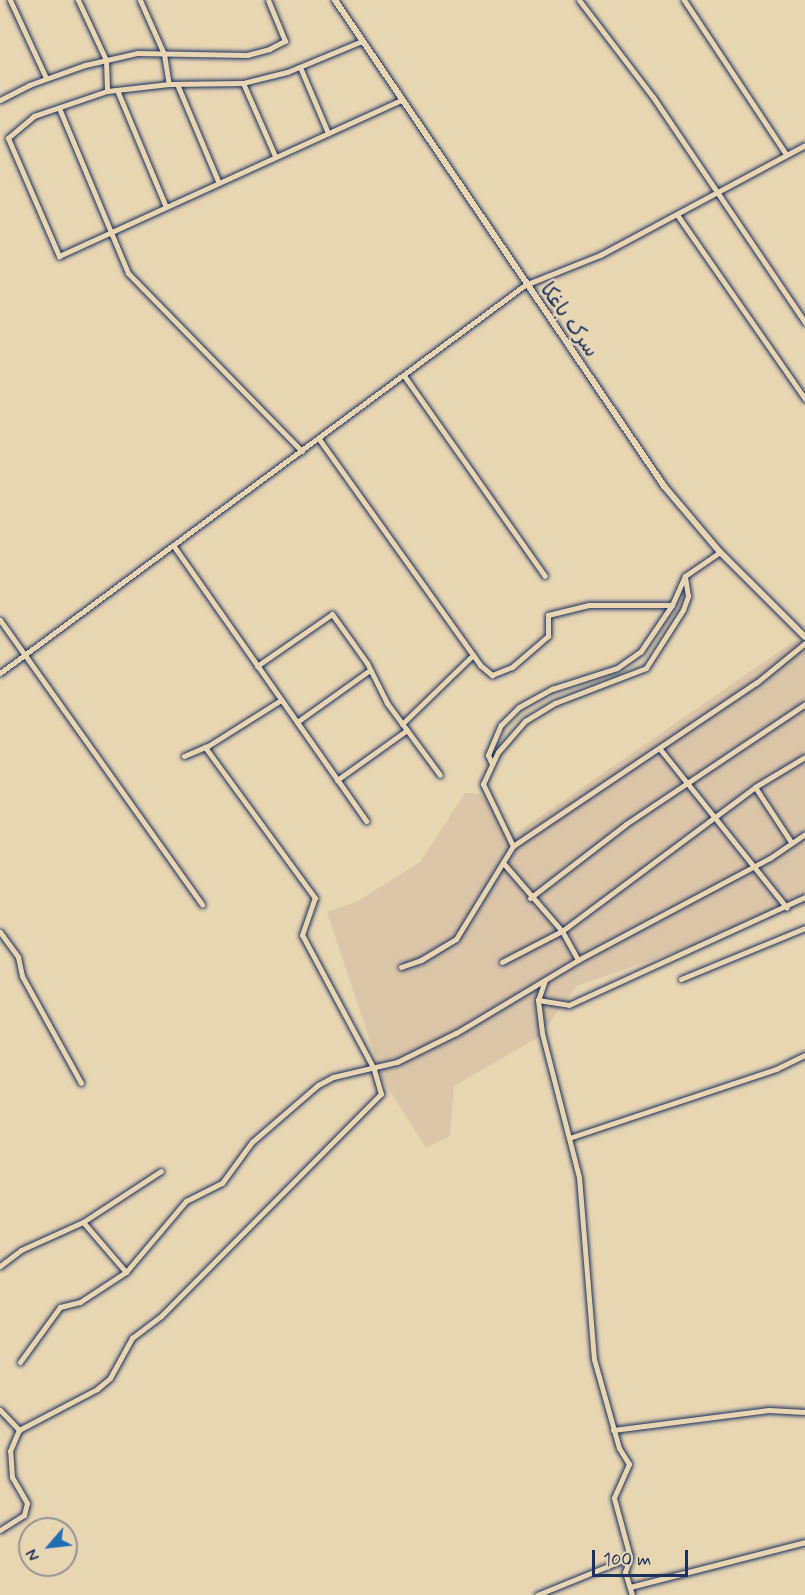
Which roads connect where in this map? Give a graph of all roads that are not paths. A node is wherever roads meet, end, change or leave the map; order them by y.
1 (10, 0) edge
2 (78, 0) edge
3 (140, 0) edge
4 (268, 0) edge
5 (335, 0) edge
6 (579, 0) edge
7 (684, 0) edge
8 (362, 41) junction
9 (164, 54) junction
10 (106, 60) junction
11 (300, 67) junction
12 (46, 78) junction
13 (243, 83) junction
14 (169, 84) junction
15 (177, 84) junction
16 (117, 90) junction
17 (107, 91) junction
18 (0, 100) edge
19 (401, 100) junction
20 (59, 108) junction
21 (328, 133) junction
22 (805, 145) edge
23 (786, 154) junction
24 (275, 156) junction
25 (218, 181) junction
26 (714, 192) junction
27 (165, 205) junction
28 (678, 216) junction
29 (112, 230) junction
30 (525, 285) junction
31 (805, 322) edge
32 (405, 377) junction
33 (805, 399) edge
34 (319, 439) junction
35 (302, 451) junction
36 (173, 545) junction
37 (720, 552) junction
38 (544, 576) dead end
39 (685, 576) junction
40 (672, 605) junction
41 (0, 620) edge
42 (802, 629) edge
43 (805, 637) edge
44 (805, 643) edge
45 (25, 655) junction
46 (473, 655) junction
47 (257, 666) junction
48 (370, 670) junction
49 (0, 674) edge
50 (281, 700) junction
51 (805, 704) edge
52 (297, 722) junction
53 (402, 724) junction
54 (407, 730) junction
55 (205, 747) junction
56 (660, 748) junction
57 (184, 756) dead end
58 (805, 757) edge
59 (492, 764) junction
60 (440, 775) dead end
61 (337, 780) junction
62 (691, 783) junction
63 (755, 787) junction
64 (714, 818) junction
65 (366, 821) dead end
66 (805, 834) edge
67 (791, 842) junction
68 (513, 846) junction
69 (505, 865) junction
70 (753, 868) junction
71 (805, 897) edge
72 (530, 898) junction
73 (202, 904) dead end
74 (787, 908) junction
75 (805, 928) edge
76 (562, 931) junction
77 (0, 932) edge
78 (578, 960) junction
79 (502, 962) dead end
80 (401, 966) dead end
81 (681, 979) dead end
82 (545, 980) junction
83 (538, 1000) junction
84 (805, 1055) edge
85 (374, 1069) junction
86 (81, 1083) dead end
87 (569, 1138) junction
88 (160, 1170) dead end
89 (83, 1222) junction
90 (0, 1266) edge
91 (126, 1272) junction
92 (20, 1362) dead end
93 (0, 1410) edge
94 (805, 1412) edge
95 (19, 1430) junction
96 (613, 1430) junction
97 (0, 1530) edge
98 (805, 1542) edge
99 (630, 1557) junction
100 (630, 1587) junction
101 (537, 1595) edge
102 (632, 1595) edge

1 - 12 street
2 - 10 street
3 - 9 street
4 - 9 street
5 - 8 street, سرک باغکا
6 - 26 street
7 - 23 street
8 - 11 street
8 - 19 street, سرک باغکا
9 - 10 street
9 - 14 street
10 - 12 street
10 - 17 street
11 - 13 street
11 - 21 street
12 - 18 street
13 - 15 street
13 - 24 street
14 - 15 street
14 - 16 street
15 - 25 street
16 - 17 street
16 - 27 street
17 - 20 street
19 - 21 street
19 - 30 street, سرک باغکا
20 - 29 street
20 - 29 street
21 - 24 street
22 - 23 street
23 - 26 street
24 - 25 street
25 - 27 street
26 - 28 street
26 - 31 street
27 - 29 street
28 - 30 street
28 - 33 street
29 - 35 street
30 - 32 street
30 - 37 street, سرک باغکا
32 - 34 street
32 - 38 street
34 - 35 street
34 - 46 street
35 - 36 street
36 - 45 street
36 - 47 street
37 - 39 street
37 - 42 street, سرک باغکا
39 - 40 street
39 - 59 street
40 - 46 street
40 - 59 street
41 - 45 street
42 - 43 street, سرک باغکا
44 - 56 street
45 - 49 street
45 - 73 street
46 - 53 street
47 - 48 street
47 - 50 street
48 - 52 street
48 - 53 street
50 - 52 street
50 - 55 street
51 - 62 street
52 - 61 street
53 - 54 street
54 - 60 street
54 - 61 street
55 - 57 street
55 - 85 street
56 - 62 street
56 - 68 street
58 - 63 street
59 - 68 street
61 - 65 street
62 - 64 street
62 - 72 street
63 - 64 street
63 - 67 street
64 - 70 street
64 - 76 street
66 - 67 street
67 - 70 street
68 - 69 street
69 - 72 street
69 - 80 street
70 - 74 street
70 - 78 street
71 - 74 street
72 - 76 street
74 - 83 street
75 - 81 street
76 - 78 street
76 - 79 street
77 - 86 street
78 - 82 street
82 - 83 street
82 - 85 street
83 - 87 street
84 - 87 street
85 - 91 street
85 - 95 street
87 - 96 street
88 - 89 street
89 - 90 street
89 - 91 street
91 - 92 street
93 - 95 street
94 - 96 street
95 - 97 street
96 - 99 street
98 - 100 street
99 - 100 street
99 - 101 street
100 - 102 street

